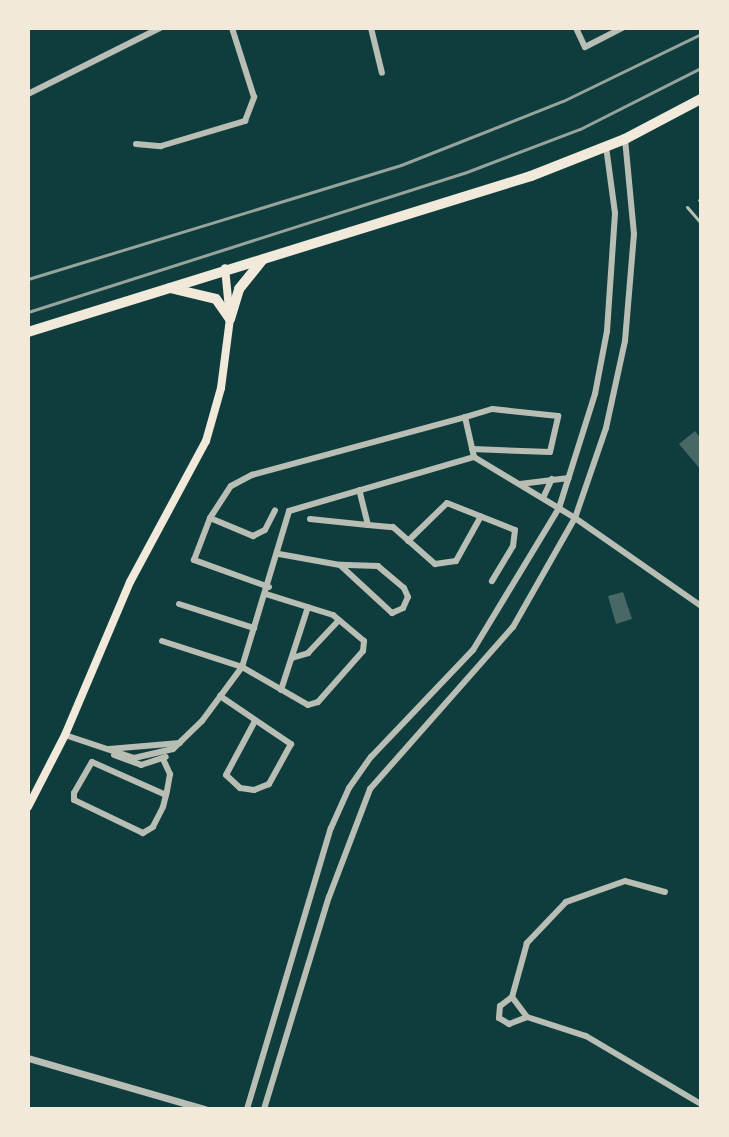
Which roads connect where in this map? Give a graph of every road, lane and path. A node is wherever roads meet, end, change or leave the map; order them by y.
1 (160, 28) edge
2 (232, 28) edge
3 (371, 28) edge
4 (576, 28) edge
5 (622, 28) edge
6 (612, 30) edge
7 (382, 73) dead end
8 (28, 94) edge
9 (701, 99) edge
10 (625, 139) junction
11 (136, 144) dead end
12 (606, 146) junction
13 (687, 207) dead end
14 (701, 223) edge
15 (263, 258) junction
16 (225, 268) junction
17 (168, 288) junction
18 (230, 319) junction
19 (28, 332) edge
20 (465, 417) junction
21 (473, 453) junction
22 (569, 478) junction
23 (552, 479) junction
24 (520, 484) junction
25 (359, 490) junction
26 (543, 498) junction
27 (559, 508) junction
28 (275, 510) dead end
29 (481, 516) junction
30 (210, 518) junction
31 (575, 518) junction
32 (310, 519) dead end
33 (368, 525) junction
34 (408, 541) junction
35 (279, 554) junction
36 (340, 565) junction
37 (492, 581) dead end
38 (268, 590) junction
39 (179, 604) dead end
40 (701, 606) edge
41 (308, 607) junction
42 (339, 620) junction
43 (254, 628) junction
44 (162, 641) dead end
45 (292, 658) junction
46 (242, 667) junction
47 (281, 690) junction
48 (220, 696) junction
49 (255, 721) junction
50 (65, 735) junction
51 (180, 743) junction
52 (106, 750) junction
53 (163, 759) junction
54 (166, 795) junction
55 (28, 807) edge
56 (665, 892) dead end
57 (512, 997) junction
58 (527, 1017) junction
59 (28, 1058) edge
60 (701, 1104) edge
61 (205, 1109) edge
62 (247, 1109) edge
63 (264, 1109) edge

1 - 8 street
2 - 11 street
3 - 7 street
4 - 6 street
5 - 6 street
9 - 10 highway
10 - 12 highway
10 - 31 street
12 - 15 highway
12 - 22 street
13 - 14 lane
15 - 16 highway
15 - 18 highway
16 - 17 highway
16 - 18 main road
17 - 18 highway
17 - 19 highway
18 - 50 main road
20 - 21 street
20 - 21 street
20 - 30 street
21 - 24 street
21 - 25 street
22 - 23 street
22 - 27 street
23 - 24 street
23 - 26 street
24 - 26 street
25 - 33 street
25 - 35 street
26 - 27 street
27 - 31 street
27 - 62 street
28 - 30 street
29 - 34 street
29 - 34 street
29 - 37 street
30 - 38 street
31 - 40 street
31 - 63 street
32 - 33 street
33 - 34 street
35 - 36 street
35 - 38 street
36 - 36 street
38 - 41 street
38 - 43 street
39 - 43 street
41 - 42 street
41 - 45 street
42 - 45 street
42 - 47 street
43 - 46 street
44 - 46 street
45 - 47 street
46 - 47 street
46 - 48 street
48 - 49 street
48 - 51 street
49 - 49 street
50 - 52 street
50 - 55 main road
51 - 52 street
51 - 53 street
52 - 53 street
53 - 54 street
54 - 54 street
56 - 57 street
57 - 58 street
57 - 58 street
58 - 60 street
59 - 61 street

